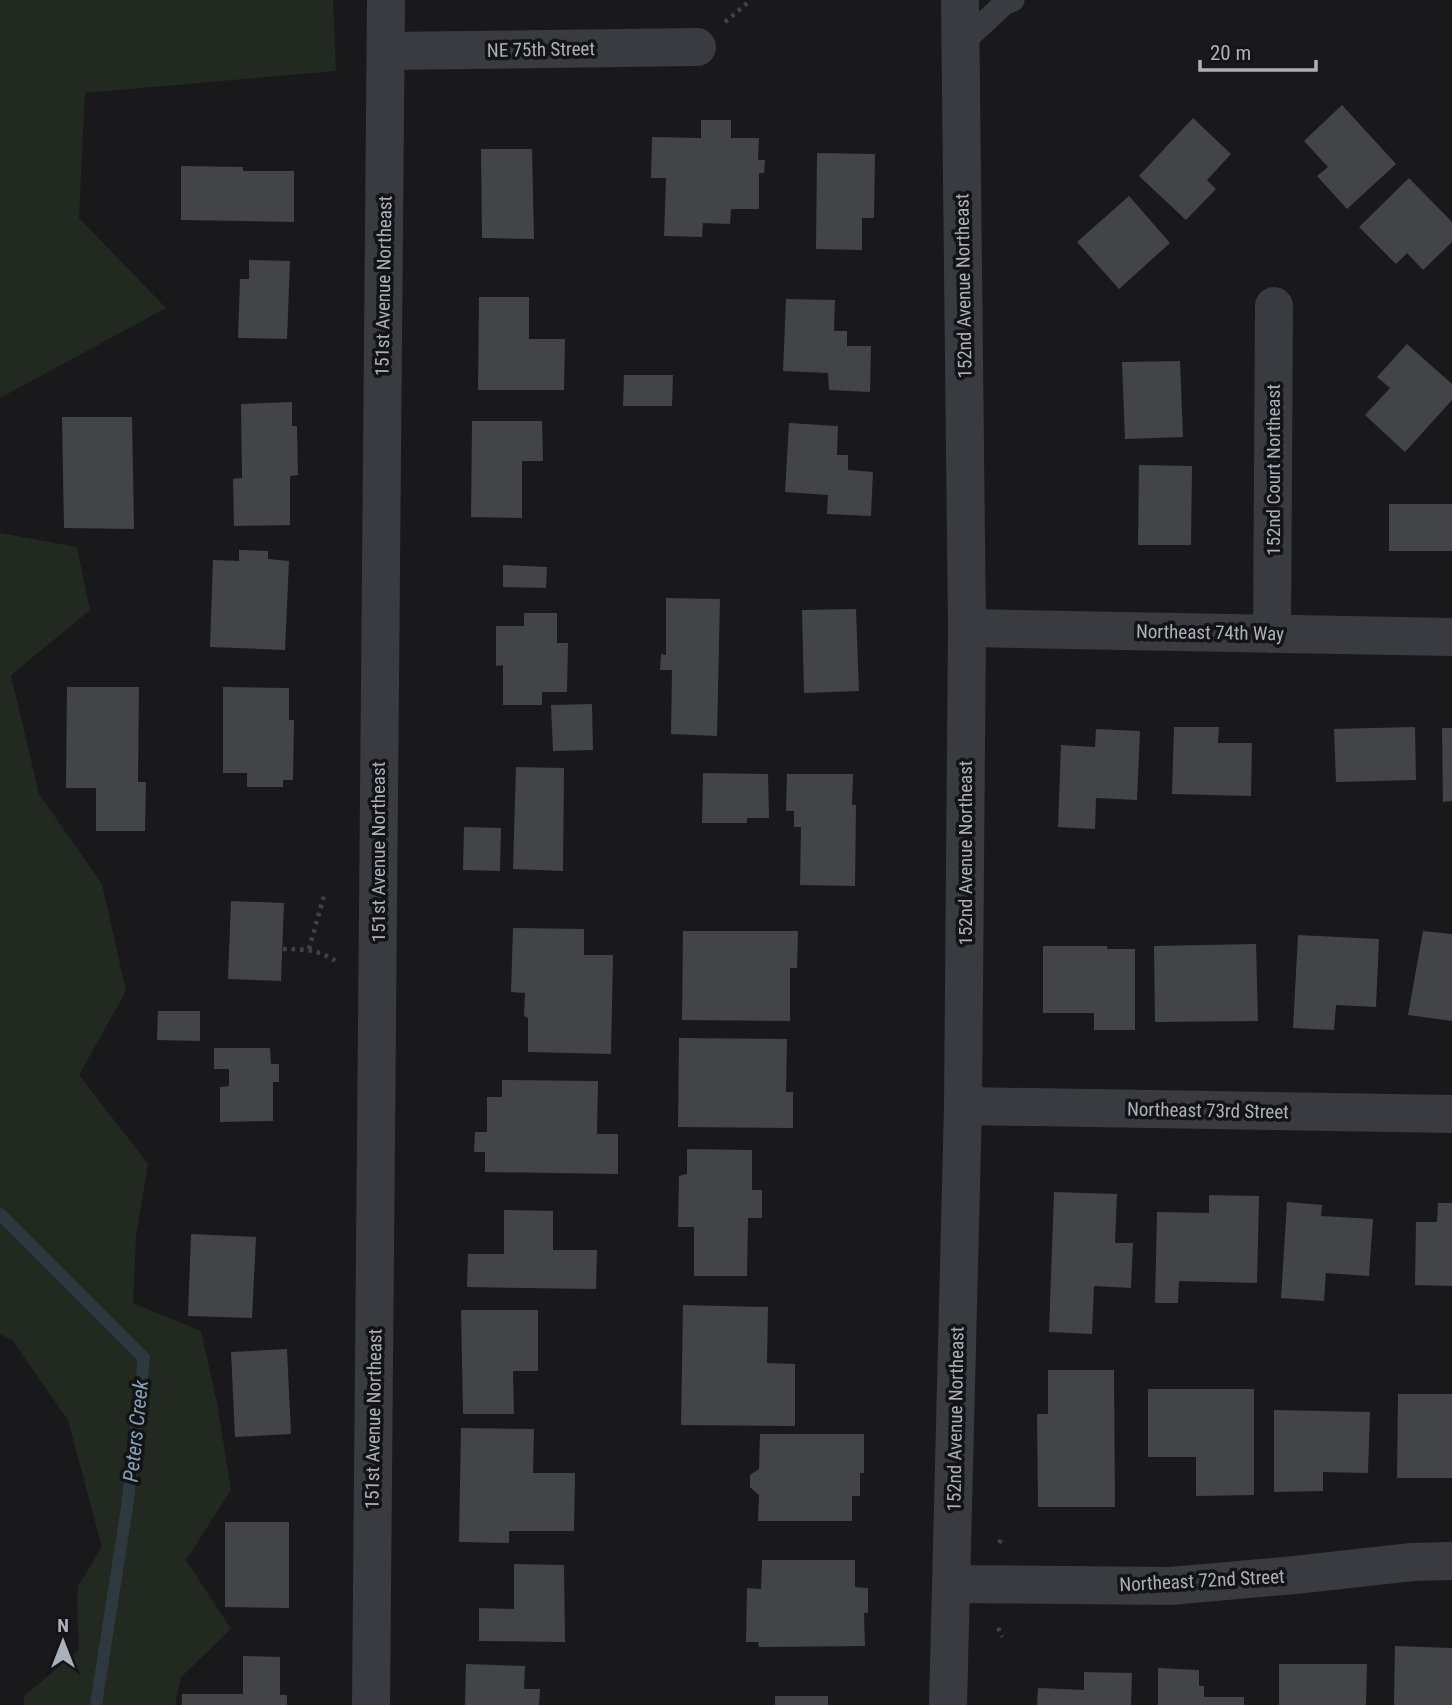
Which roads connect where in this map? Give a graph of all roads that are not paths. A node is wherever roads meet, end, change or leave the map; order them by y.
1 (386, 0) edge
2 (960, 0) edge
3 (1013, 0) edge
4 (961, 44) junction
5 (697, 47) dead end
6 (386, 51) junction
7 (1274, 306) dead end
8 (967, 628) junction
9 (1272, 634) junction
10 (1452, 637) edge
11 (963, 1106) junction
12 (1452, 1114) edge
13 (1452, 1561) edge
14 (952, 1584) junction
15 (371, 1705) edge
16 (948, 1705) edge

1 - 6 street, 151st Avenue Northeast
2 - 4 street, 152nd Avenue Northeast
3 - 4 lane
4 - 8 street, 152nd Avenue Northeast
5 - 6 street, NE 75th Street
6 - 15 street, 151st Avenue Northeast
7 - 9 street, 152nd Court Northeast
8 - 9 street, Northeast 74th Way
8 - 11 street, 152nd Avenue Northeast
9 - 10 street, Northeast 74th Way
11 - 12 street, Northeast 73rd Street
11 - 14 street, 152nd Avenue Northeast
13 - 14 street, Northeast 72nd Street
14 - 16 street, 152nd Avenue Northeast

